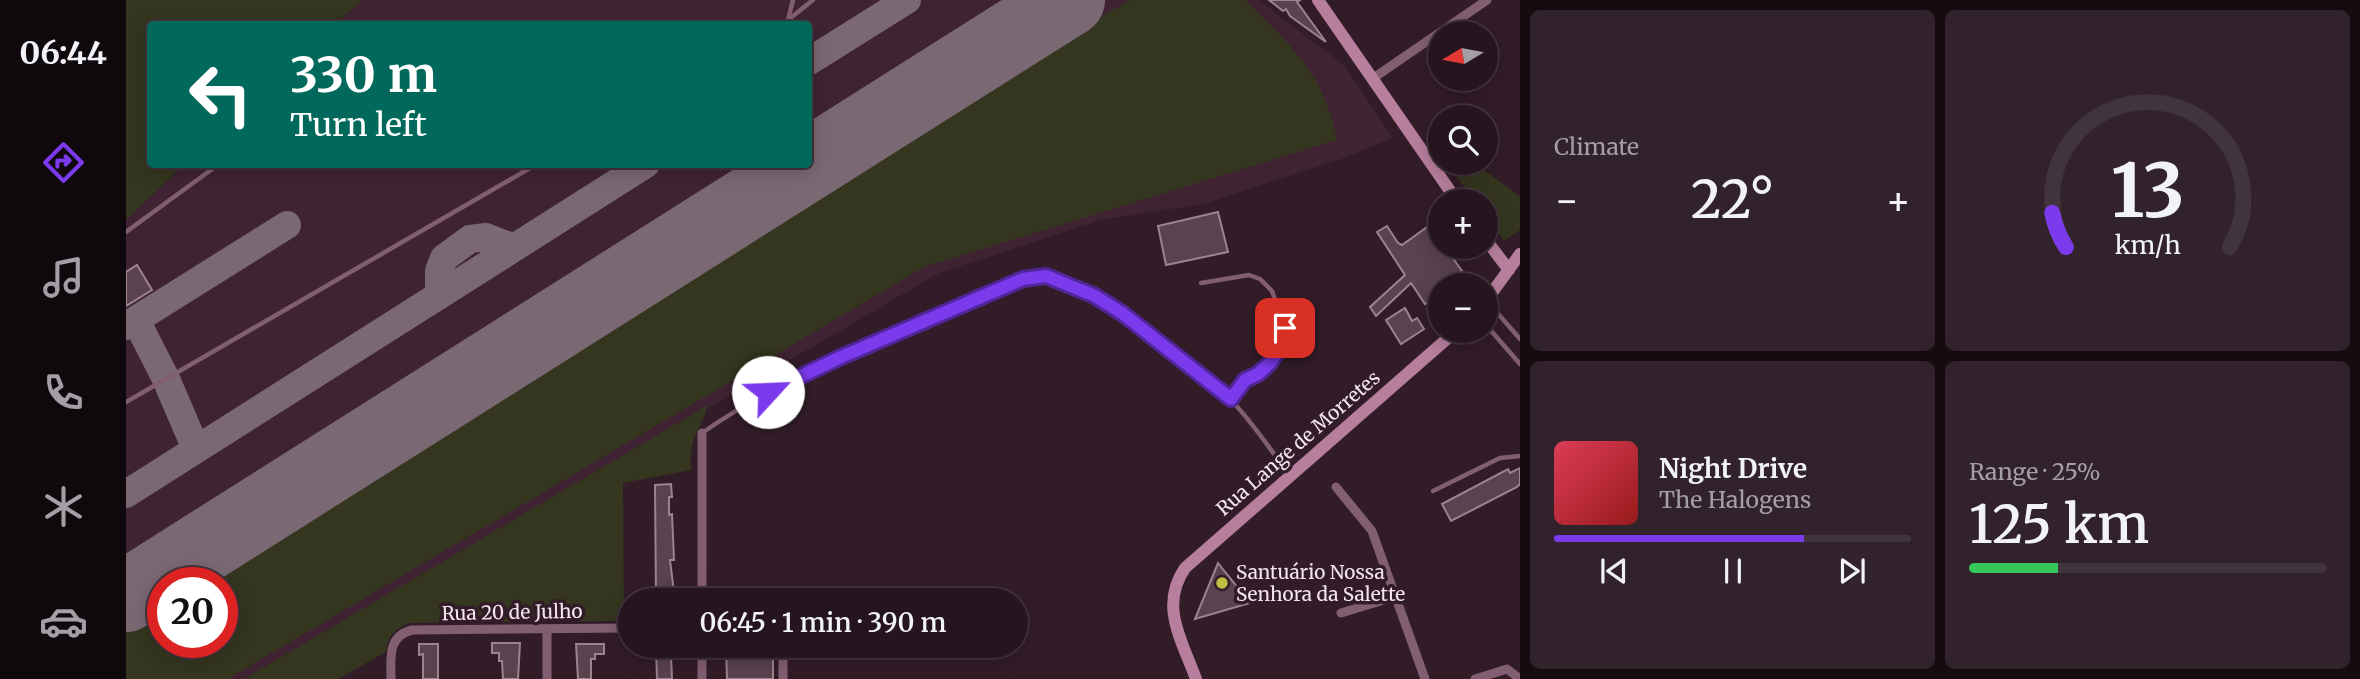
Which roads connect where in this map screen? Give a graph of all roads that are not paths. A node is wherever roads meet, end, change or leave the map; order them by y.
1 (793, 0) edge
2 (813, 0) edge
3 (1318, 0) edge
4 (1487, 0) edge
5 (788, 20) joint
6 (1372, 79) junction
7 (214, 168) edge
8 (530, 168) edge
9 (1449, 189) edge
10 (126, 232) edge
11 (1520, 254) edge
12 (1498, 256) edge
13 (1509, 270) junction
14 (1201, 283) dead end
15 (1498, 284) edge
16 (1498, 314) edge
17 (1498, 339) edge
18 (1520, 339) edge
19 (1442, 343) edge
20 (1520, 364) edge
21 (1231, 399) junction
22 (126, 402) edge
23 (702, 433) joint
24 (1520, 456) edge
25 (1290, 476) junction
26 (1336, 487) dead end
27 (1433, 491) dead end
28 (702, 588) edge
29 (1394, 597) junction
30 (1341, 613) dead end
31 (618, 628) edge
32 (547, 629) junction
33 (702, 658) edge
34 (783, 658) edge
35 (391, 679) edge
36 (547, 679) edge
37 (702, 679) edge
38 (783, 679) edge
39 (1196, 679) edge
40 (1425, 679) edge
41 (1475, 679) edge
42 (1520, 679) edge

1 - 5 lane
2 - 5 lane
3 - 6 main road
4 - 6 street
6 - 9 main road
7 - 10 lane
8 - 22 lane
11 - 13 main road
12 - 13 main road
13 - 15 main road
14 - 21 lane
16 - 18 lane
17 - 20 lane
19 - 25 main road, Rua Lange de Morretes
21 - 23 lane
21 - 25 lane
23 - 28 street
24 - 27 lane
25 - 39 main road, Rua Lange de Morretes
26 - 29 street
29 - 30 street
29 - 40 street
31 - 32 street, Rua 20 de Julho
32 - 35 street, Rua 20 de Julho
32 - 36 street
33 - 37 street
34 - 38 street
41 - 42 street

